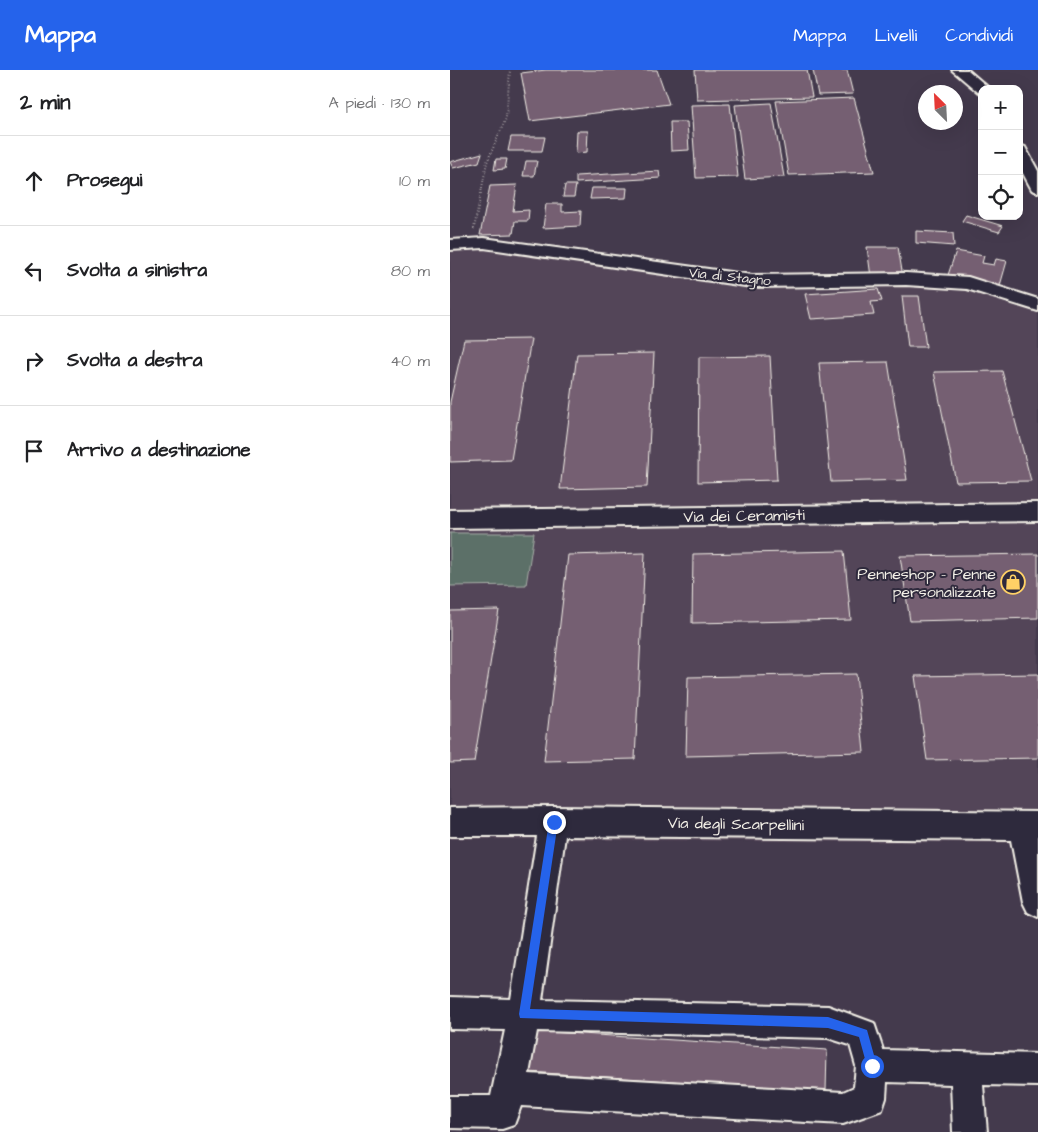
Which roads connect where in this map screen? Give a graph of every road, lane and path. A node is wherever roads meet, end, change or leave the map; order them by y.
1 (510, 70) edge
2 (959, 70) edge
3 (978, 85) edge
4 (1023, 158) edge
5 (1038, 187) edge
6 (471, 244) junction
7 (450, 245) edge
8 (1038, 305) edge
9 (1038, 512) edge
10 (450, 518) edge
11 (450, 822) edge
12 (554, 822) junction
13 (1030, 825) edge
14 (1038, 902) edge
15 (450, 1013) edge
16 (524, 1014) junction
17 (872, 1066) junction
18 (966, 1069) junction
19 (1038, 1070) edge
20 (510, 1089) junction
21 (450, 1112) edge
22 (970, 1132) edge

1 - 6 path
2 - 3 street
4 - 5 street
6 - 7 street, Via di Stagno
6 - 8 street, Via di Stagno
9 - 10 street, Via dei Ceramisti
11 - 12 street, Via degli Scarpellini
12 - 13 street, Via degli Scarpellini
12 - 16 street
13 - 14 street
15 - 16 street
16 - 17 street
16 - 20 street
17 - 18 street
17 - 20 street
18 - 19 street
18 - 22 street
20 - 21 street

